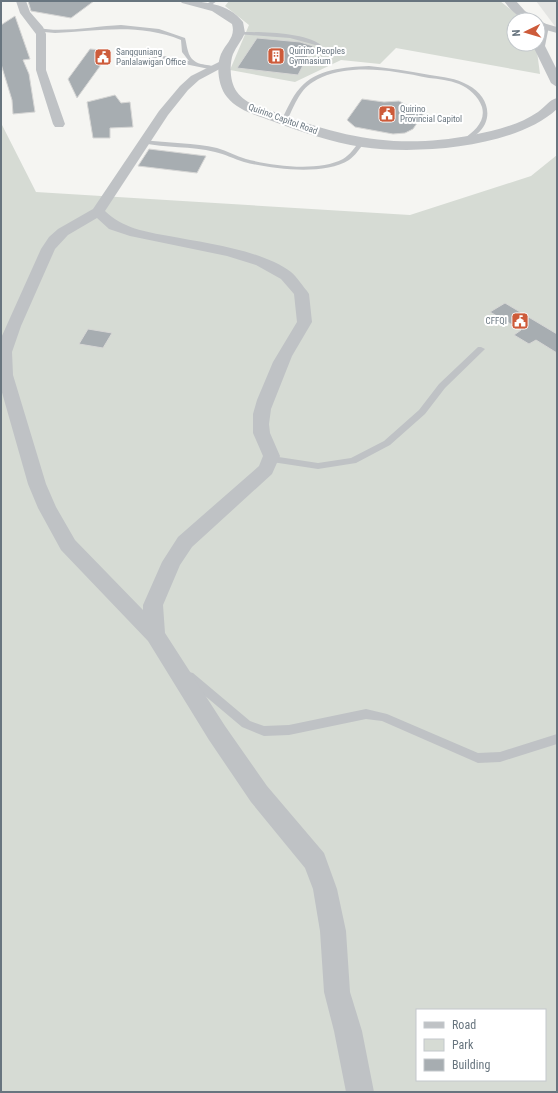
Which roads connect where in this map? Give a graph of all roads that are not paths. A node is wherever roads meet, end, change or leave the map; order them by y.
1 (21, 1) edge
2 (186, 1) edge
3 (510, 1) edge
4 (211, 3) edge
5 (520, 12) edge
6 (546, 26) edge
7 (38, 28) junction
8 (557, 30) edge
9 (239, 32) junction
10 (319, 45) dead end
11 (133, 52) dead end
12 (542, 52) edge
13 (212, 65) junction
14 (557, 83) edge
15 (557, 102) edge
16 (284, 121) junction
17 (59, 124) dead end
18 (466, 140) junction
19 (144, 142) junction
20 (362, 142) junction
21 (98, 212) junction
22 (481, 349) dead end
23 (272, 459) junction
24 (155, 635) junction
25 (170, 661) junction
26 (557, 739) edge
27 (360, 1092) edge

1 - 7 street
2 - 4 street
3 - 5 street
4 - 9 street
6 - 8 street
7 - 13 lane
7 - 17 street
9 - 10 lane
9 - 13 street, Quirino Capitol Road
11 - 13 lane
12 - 14 street
13 - 16 street, Quirino Capitol Road
13 - 19 street
15 - 18 street, Quirino Capitol Road
16 - 18 lane
16 - 20 street, Quirino Capitol Road
18 - 20 street, Quirino Capitol Road
19 - 20 lane
19 - 21 street
21 - 23 street
21 - 24 street
22 - 23 lane
23 - 24 street
24 - 25 street
25 - 26 lane
25 - 27 street

